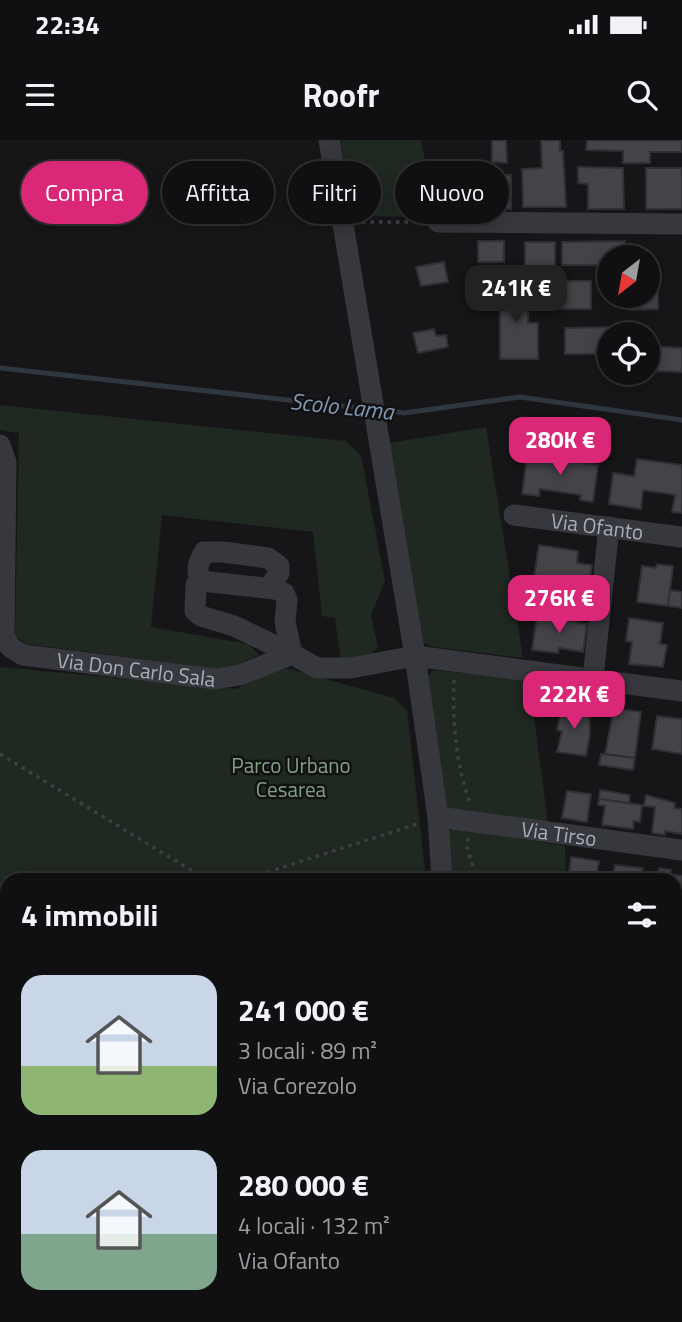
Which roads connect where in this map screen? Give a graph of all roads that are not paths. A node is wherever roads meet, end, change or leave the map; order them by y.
1 (329, 140) edge
2 (509, 223) edge
3 (682, 224) edge
4 (0, 445) edge
5 (3, 491) edge
6 (514, 515) dead end
7 (609, 527) junction
8 (682, 537) edge
9 (210, 582) junction
10 (278, 588) junction
11 (292, 654) junction
12 (415, 656) junction
13 (593, 678) junction
14 (682, 691) edge
15 (438, 817) junction
16 (682, 850) edge
17 (442, 873) edge

1 - 12 street
2 - 3 street
4 - 5 street, Via Don Carlo Sala
5 - 11 street, Via Don Carlo Sala
6 - 7 street, Via Ofanto
7 - 8 street, Via Ofanto
7 - 13 street
9 - 10 street
9 - 10 street
9 - 11 street
10 - 11 street
11 - 12 street
12 - 13 street
12 - 15 street
13 - 14 street
15 - 16 street, Via Tirso
15 - 17 street

